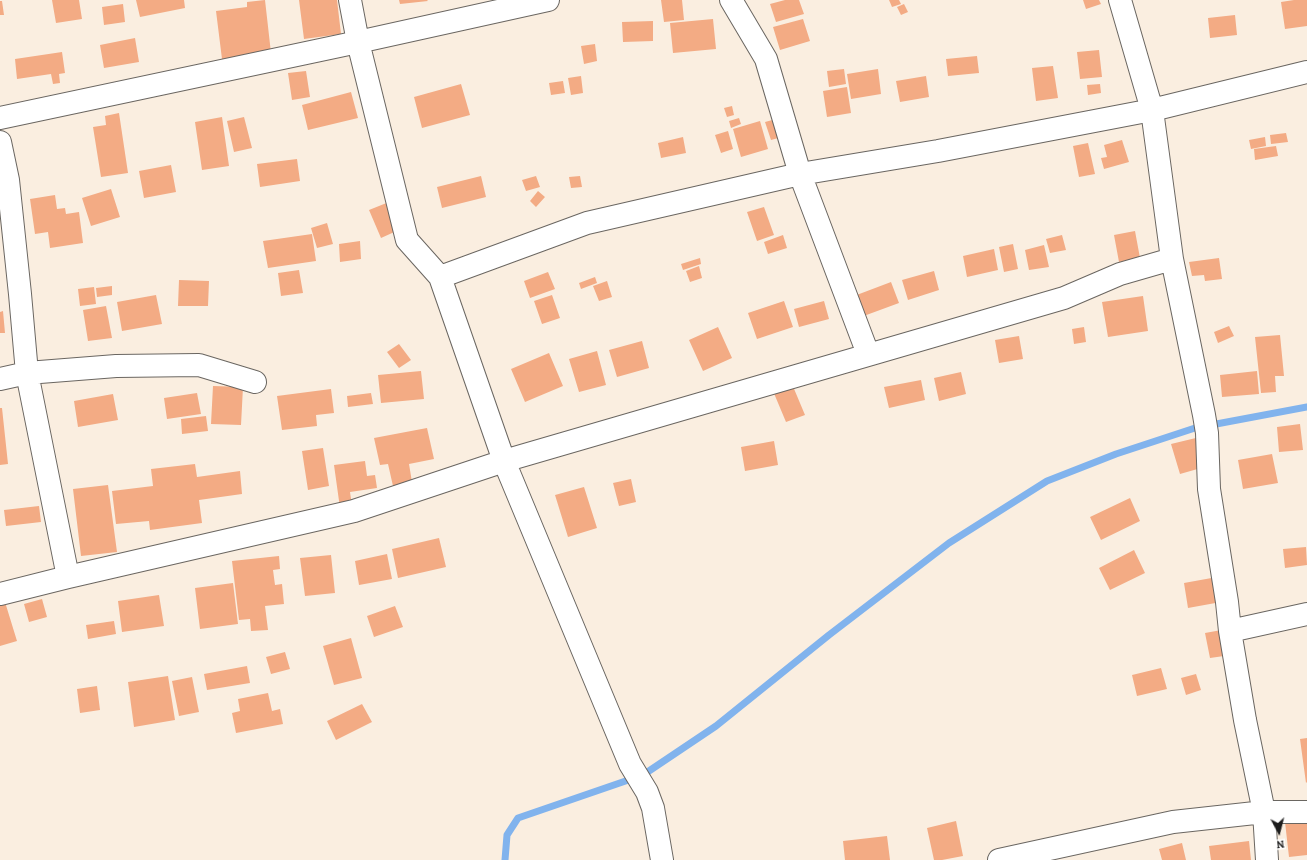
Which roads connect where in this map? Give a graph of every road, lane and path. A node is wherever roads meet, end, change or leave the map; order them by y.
1 (350, 0) edge
2 (548, 0) edge
3 (731, 0) edge
4 (1120, 0) edge
5 (358, 42) junction
6 (1307, 72) edge
7 (1152, 110) junction
8 (0, 118) edge
9 (0, 142) edge
10 (800, 174) junction
11 (1172, 260) junction
12 (440, 277) junction
13 (868, 354) junction
14 (27, 374) junction
15 (0, 379) edge
16 (255, 382) dead end
17 (504, 461) junction
18 (68, 576) junction
19 (0, 594) edge
20 (1307, 614) edge
21 (1230, 631) junction
22 (1264, 812) junction
23 (1307, 812) edge
24 (662, 860) edge
25 (999, 860) edge
26 (1267, 860) edge

1 - 5 street
2 - 5 street
3 - 10 street
4 - 7 street
5 - 8 street
5 - 12 street
6 - 7 street
7 - 10 street
7 - 11 street
9 - 14 street
10 - 12 street
10 - 13 street
11 - 13 street
11 - 21 street
12 - 17 street
13 - 17 street
14 - 15 street
14 - 16 street
14 - 18 street
17 - 18 street
17 - 24 street
18 - 19 street
20 - 21 street
21 - 22 street
22 - 23 street
22 - 25 street
22 - 26 street

